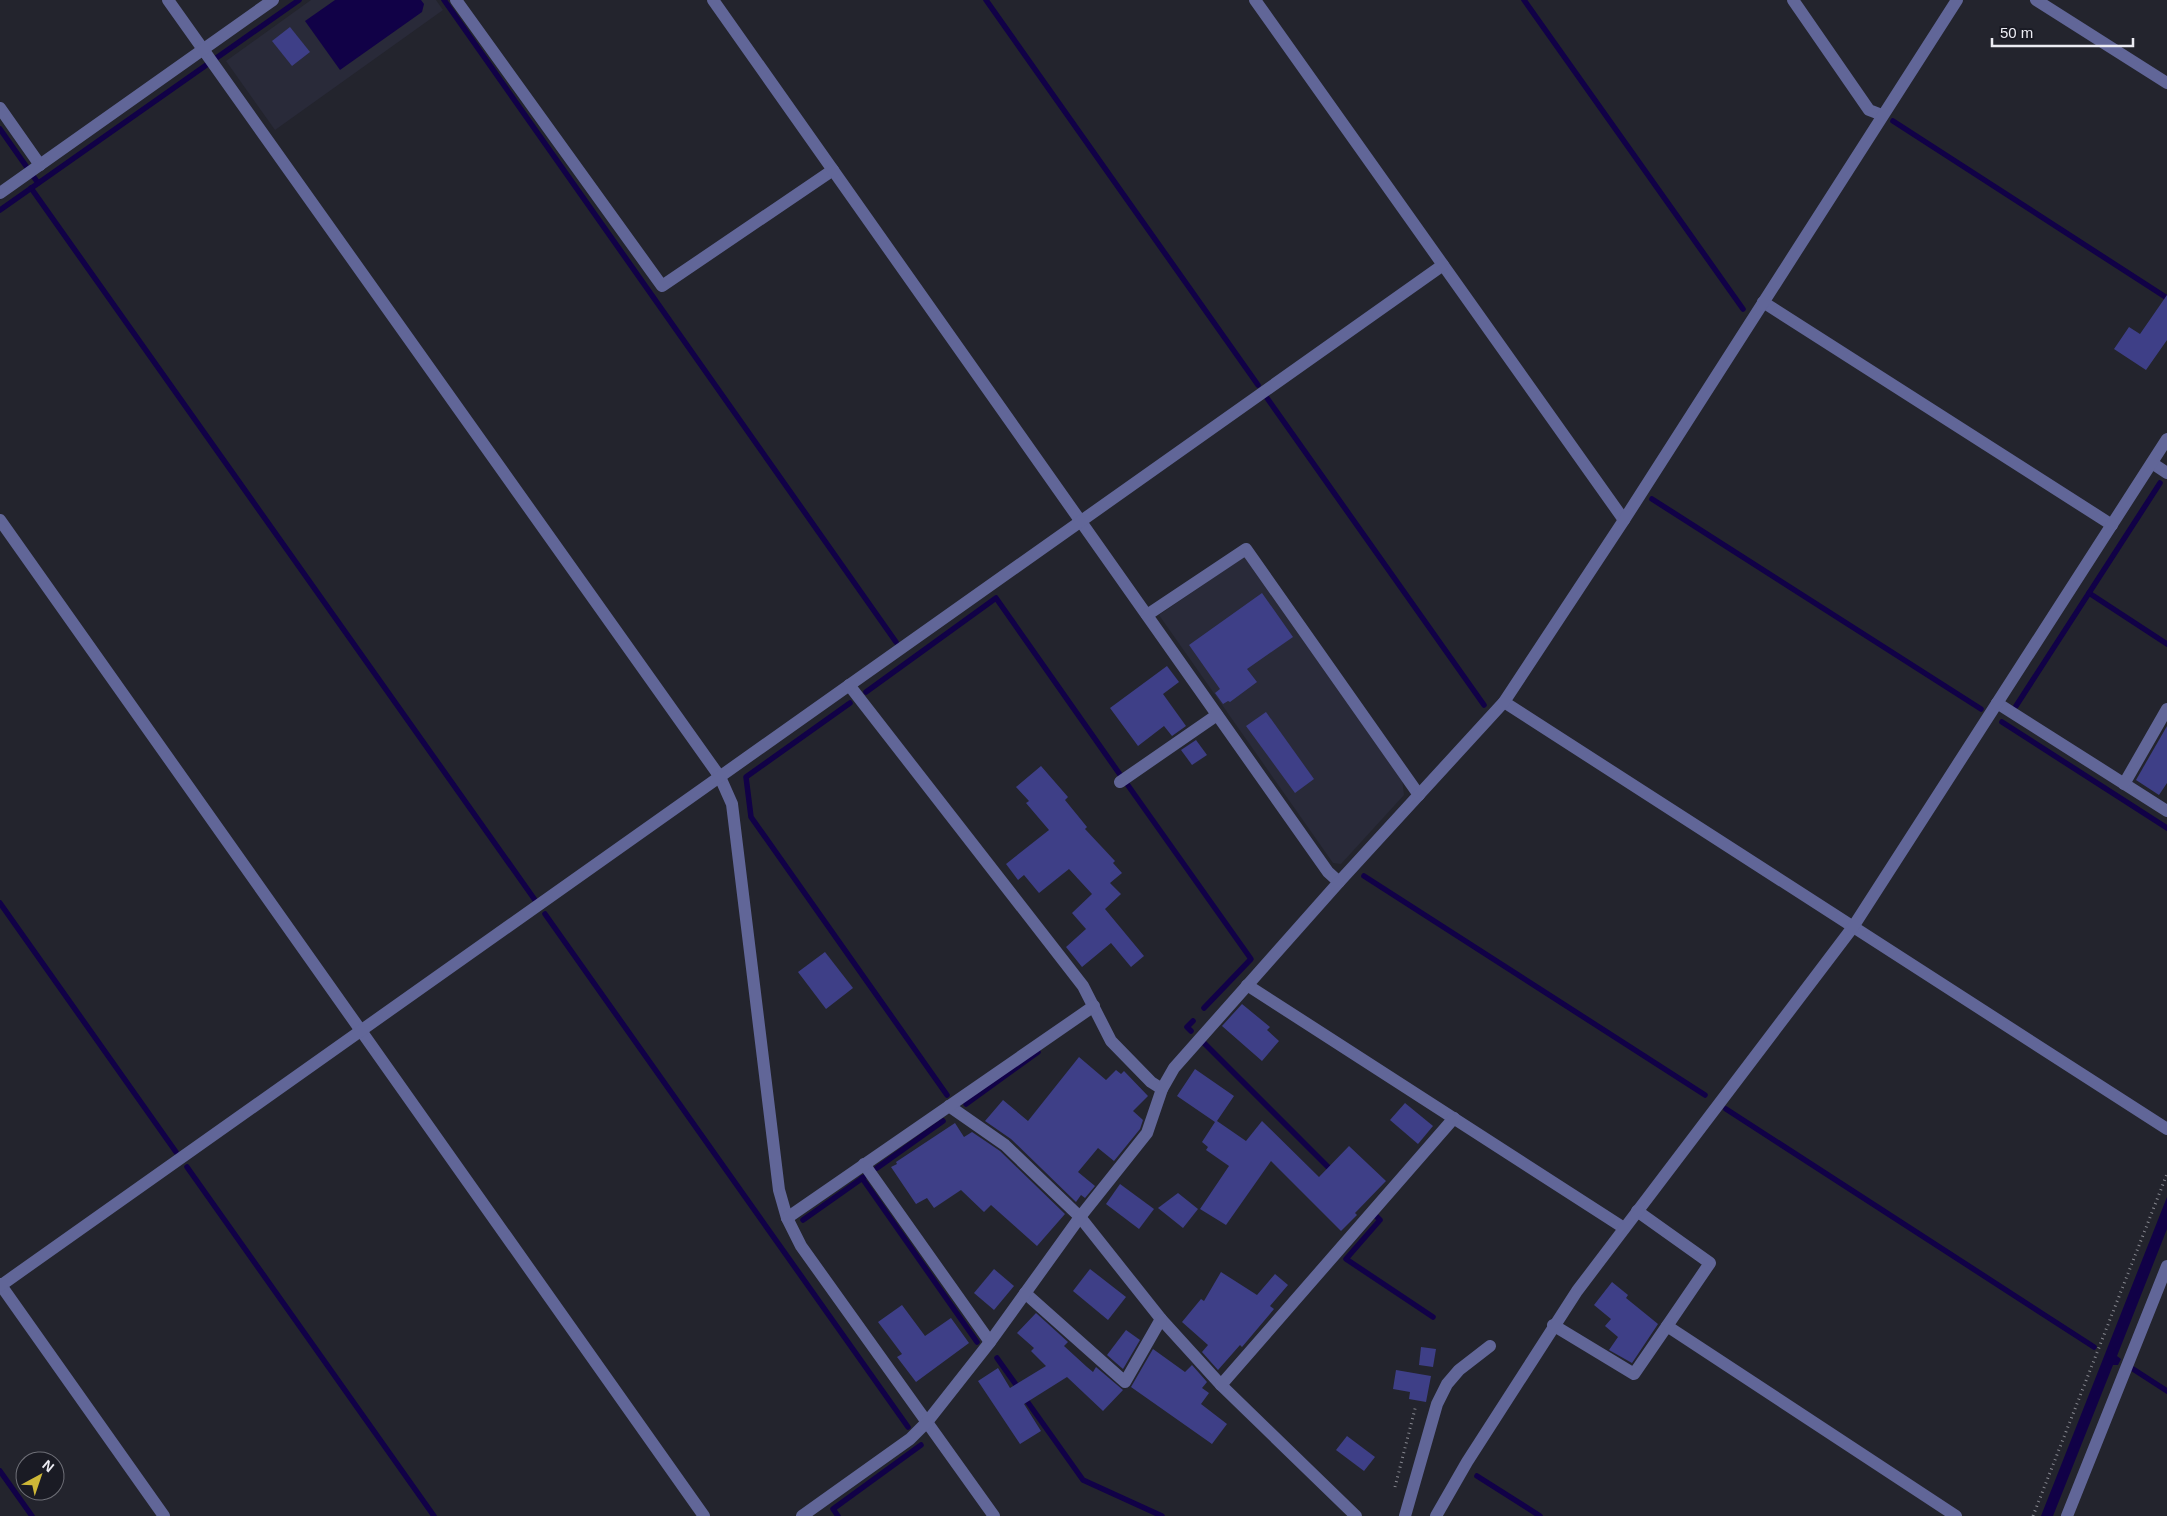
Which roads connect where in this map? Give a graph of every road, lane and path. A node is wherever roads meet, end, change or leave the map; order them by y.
1 (168, 0) edge
2 (273, 0) edge
3 (456, 0) edge
4 (713, 0) edge
5 (1255, 0) edge
6 (1793, 0) edge
7 (1957, 0) edge
8 (2036, 0) edge
9 (205, 52) junction
10 (2167, 83) edge
11 (0, 108) edge
12 (1882, 116) junction
13 (34, 169) junction
14 (833, 170) junction
15 (0, 193) edge
16 (1442, 265) junction
17 (1764, 302) junction
18 (2167, 439) edge
19 (2152, 463) junction
20 (2167, 473) edge
21 (0, 520) edge
22 (1624, 520) junction
23 (1080, 521) junction
24 (2112, 525) junction
25 (1147, 616) junction
26 (850, 685) junction
27 (1504, 702) junction
28 (1997, 703) junction
29 (2167, 708) edge
30 (1216, 714) junction
31 (720, 777) junction
32 (1120, 782) dead end
33 (2124, 784) junction
34 (1419, 794) junction
35 (2167, 811) edge
36 (1339, 882) junction
37 (1853, 927) junction
38 (1248, 985) junction
39 (1094, 1006) junction
40 (360, 1032) junction
41 (1162, 1090) junction
42 (949, 1106) junction
43 (1454, 1118) junction
44 (2167, 1128) edge
45 (864, 1164) junction
46 (2167, 1174) edge
47 (1637, 1211) junction
48 (1080, 1217) junction
49 (787, 1218) junction
50 (1624, 1228) junction
51 (2167, 1266) edge
52 (0, 1285) edge
53 (1025, 1293) junction
54 (1160, 1319) junction
55 (1553, 1325) junction
56 (1667, 1326) junction
57 (990, 1342) junction
58 (1490, 1346) dead end
59 (1221, 1385) junction
60 (1416, 1405) dead end
61 (927, 1422) junction
62 (1395, 1488) dead end
63 (164, 1516) edge
64 (704, 1516) edge
65 (802, 1516) edge
66 (994, 1516) edge
67 (1356, 1516) edge
68 (1405, 1516) edge
69 (1436, 1516) edge
70 (1956, 1516) edge
71 (2033, 1516) edge
72 (2067, 1516) edge

1 - 9 street
2 - 9 street
3 - 14 street
4 - 14 street
5 - 16 street
6 - 12 street
7 - 12 street
8 - 10 street
9 - 13 street
9 - 31 street
11 - 13 street
12 - 17 street
13 - 15 street
14 - 23 street
16 - 22 street
16 - 23 street
17 - 22 street
17 - 24 street
18 - 19 street
19 - 20 street
19 - 24 street
21 - 40 street
22 - 27 street
23 - 25 street
23 - 26 street
24 - 28 street
25 - 30 street
25 - 34 street
26 - 31 street
26 - 39 street
27 - 34 street
27 - 37 street
28 - 33 street
28 - 37 street
29 - 33 street
30 - 32 street
30 - 36 street
31 - 40 street
31 - 49 street
33 - 35 street
34 - 36 street
36 - 38 street
37 - 44 street
37 - 47 street
38 - 41 street
38 - 43 street
39 - 41 street
39 - 42 street
40 - 52 street
40 - 64 street
41 - 48 street
42 - 45 street
42 - 48 street
43 - 50 street
43 - 59 street
45 - 49 street
45 - 57 street
46 - 71 path
47 - 50 street
47 - 56 street
48 - 53 street
48 - 54 street
49 - 61 street
50 - 55 street
51 - 72 street
52 - 63 street
53 - 54 street
53 - 57 street
54 - 59 street
55 - 56 street
55 - 69 street
56 - 70 street
57 - 61 street
58 - 68 street
59 - 67 street
60 - 62 path
61 - 65 street
61 - 66 street

